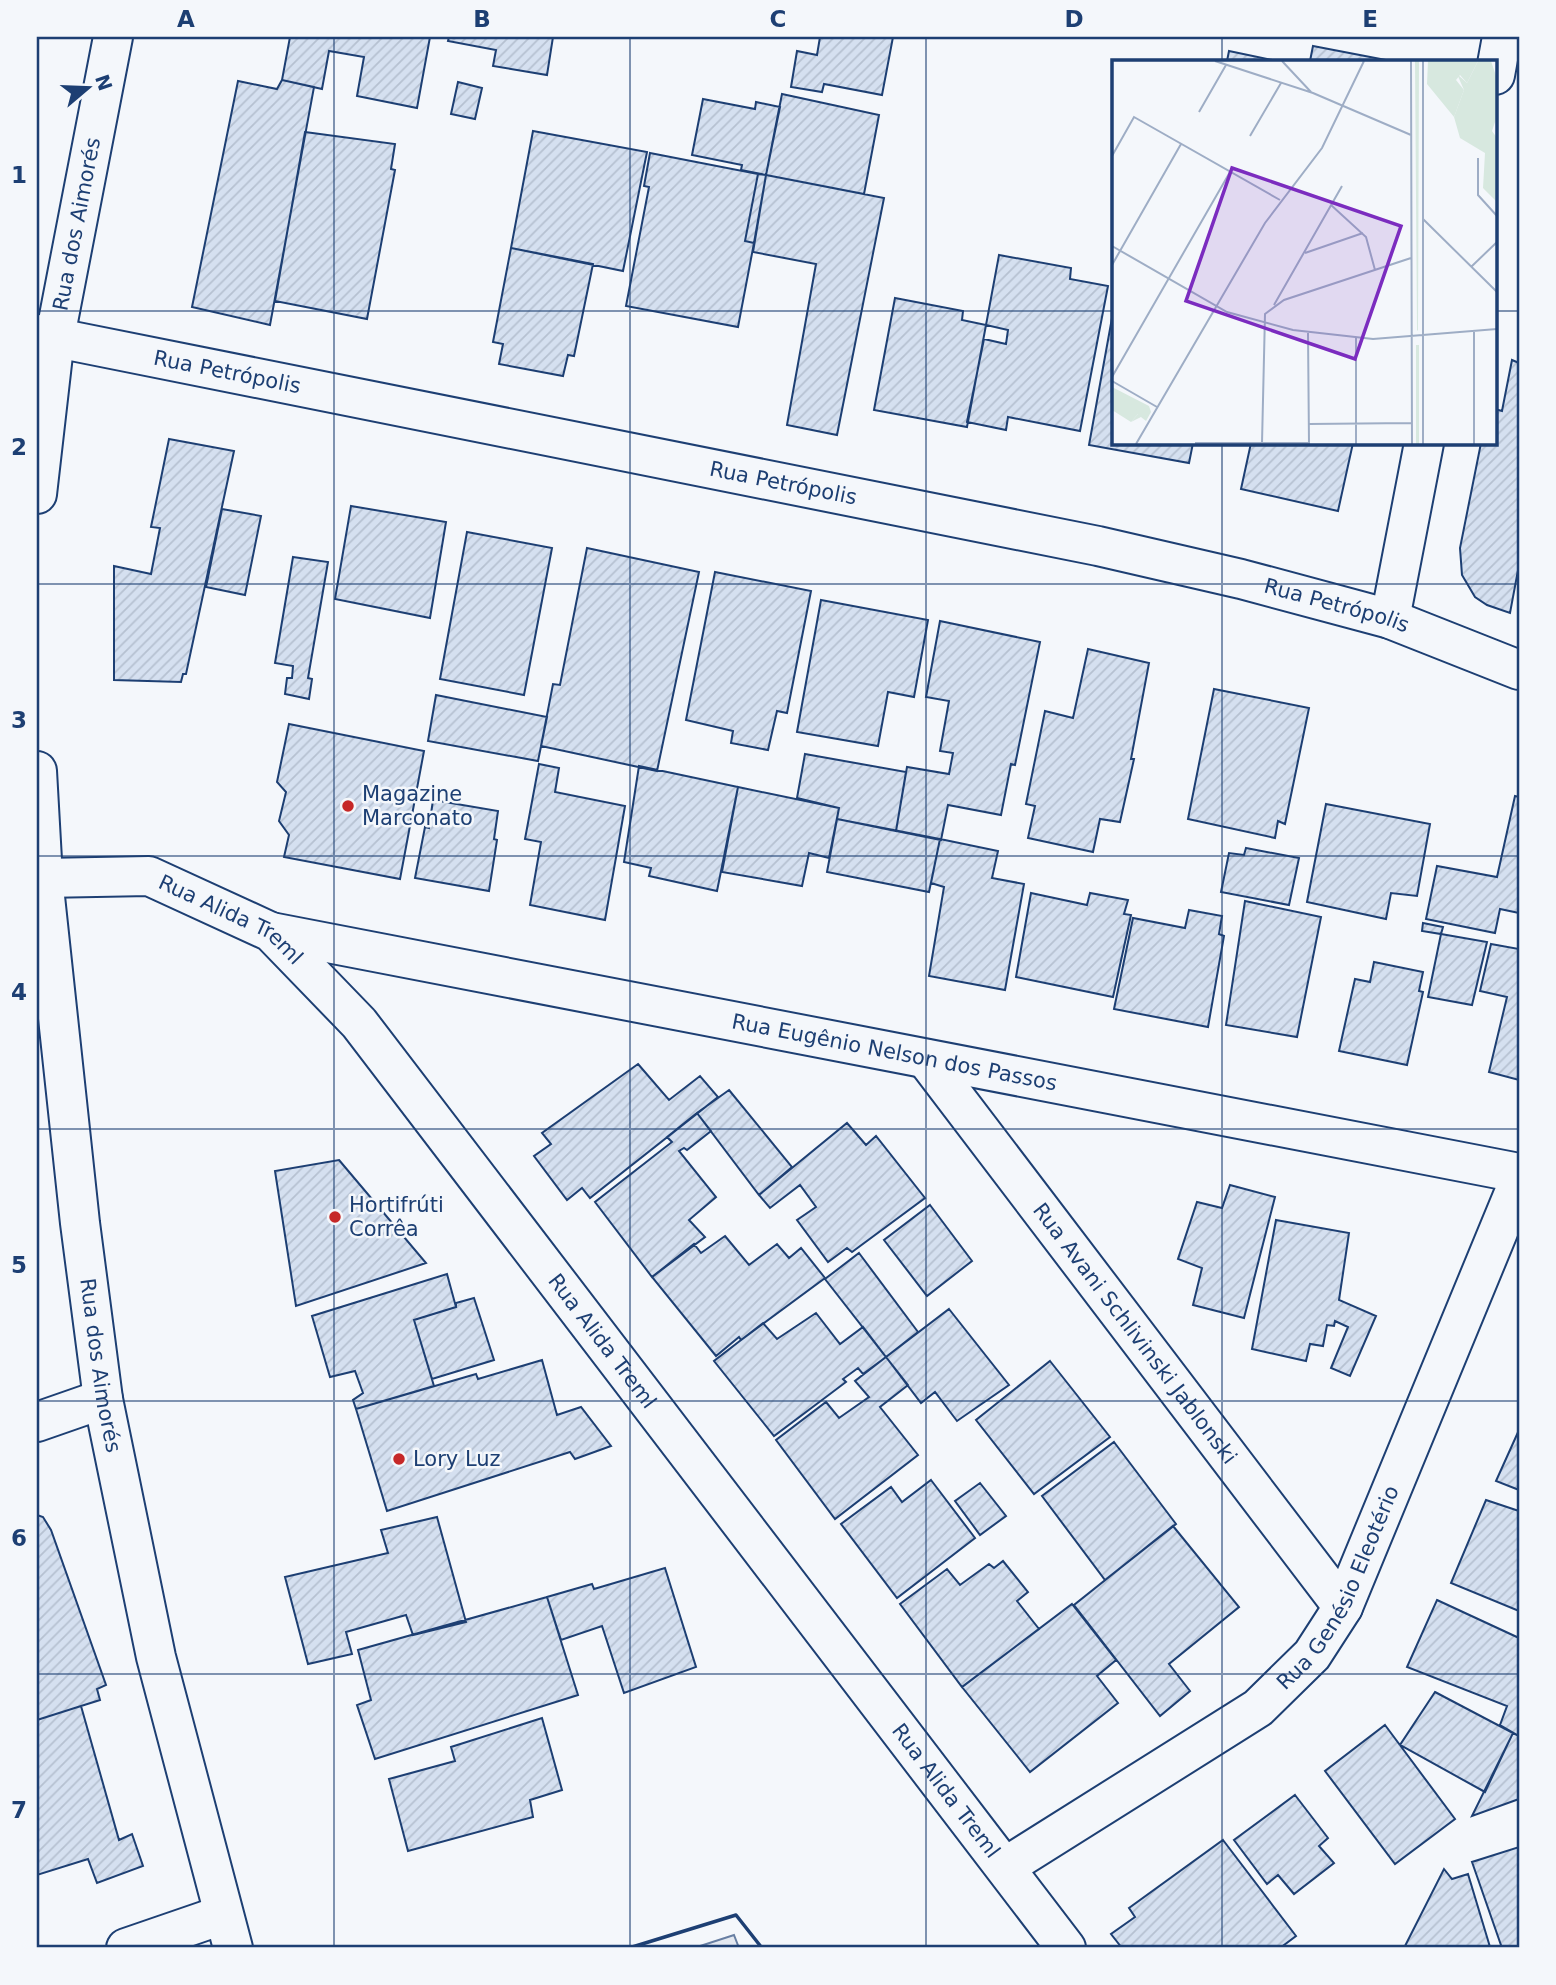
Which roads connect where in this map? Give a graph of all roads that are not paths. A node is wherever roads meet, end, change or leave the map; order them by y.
1 (113, 37) edge
2 (1502, 37) edge
3 (1496, 70) edge
4 (46, 336) edge
5 (1424, 444) edge
6 (37, 494) edge
7 (1390, 619) junction
8 (1519, 670) edge
9 (37, 771) edge
10 (40, 879) edge
11 (271, 932) junction
12 (926, 1059) junction
13 (1519, 1173) edge
14 (1519, 1181) edge
15 (103, 1399) junction
16 (37, 1422) edge
17 (1343, 1607) junction
18 (1005, 1867) junction
19 (228, 1931) edge
20 (126, 1948) edge
21 (1066, 1948) edge

1 - 4 street, Rua dos Aimorés
2 - 3 street
4 - 6 street, Rua dos Aimorés
4 - 7 street, Rua Petrópolis
5 - 7 street
7 - 8 street, Rua Petrópolis
9 - 10 street, Rua dos Aimorés
10 - 11 street, Rua Alida Treml
10 - 15 street, Rua dos Aimorés
11 - 12 street, Rua Eugênio Nelson dos Passos
11 - 18 street, Rua Alida Treml
12 - 13 street, Rua Eugênio Nelson dos Passos
12 - 17 street, Rua Avani Schlivinski Jablonski
14 - 17 street, Rua Genésio Eleotério
15 - 16 street
15 - 19 street, Rua dos Aimorés
17 - 18 street, Rua Genésio Eleotério
18 - 21 street, Rua Alida Treml
19 - 20 street

